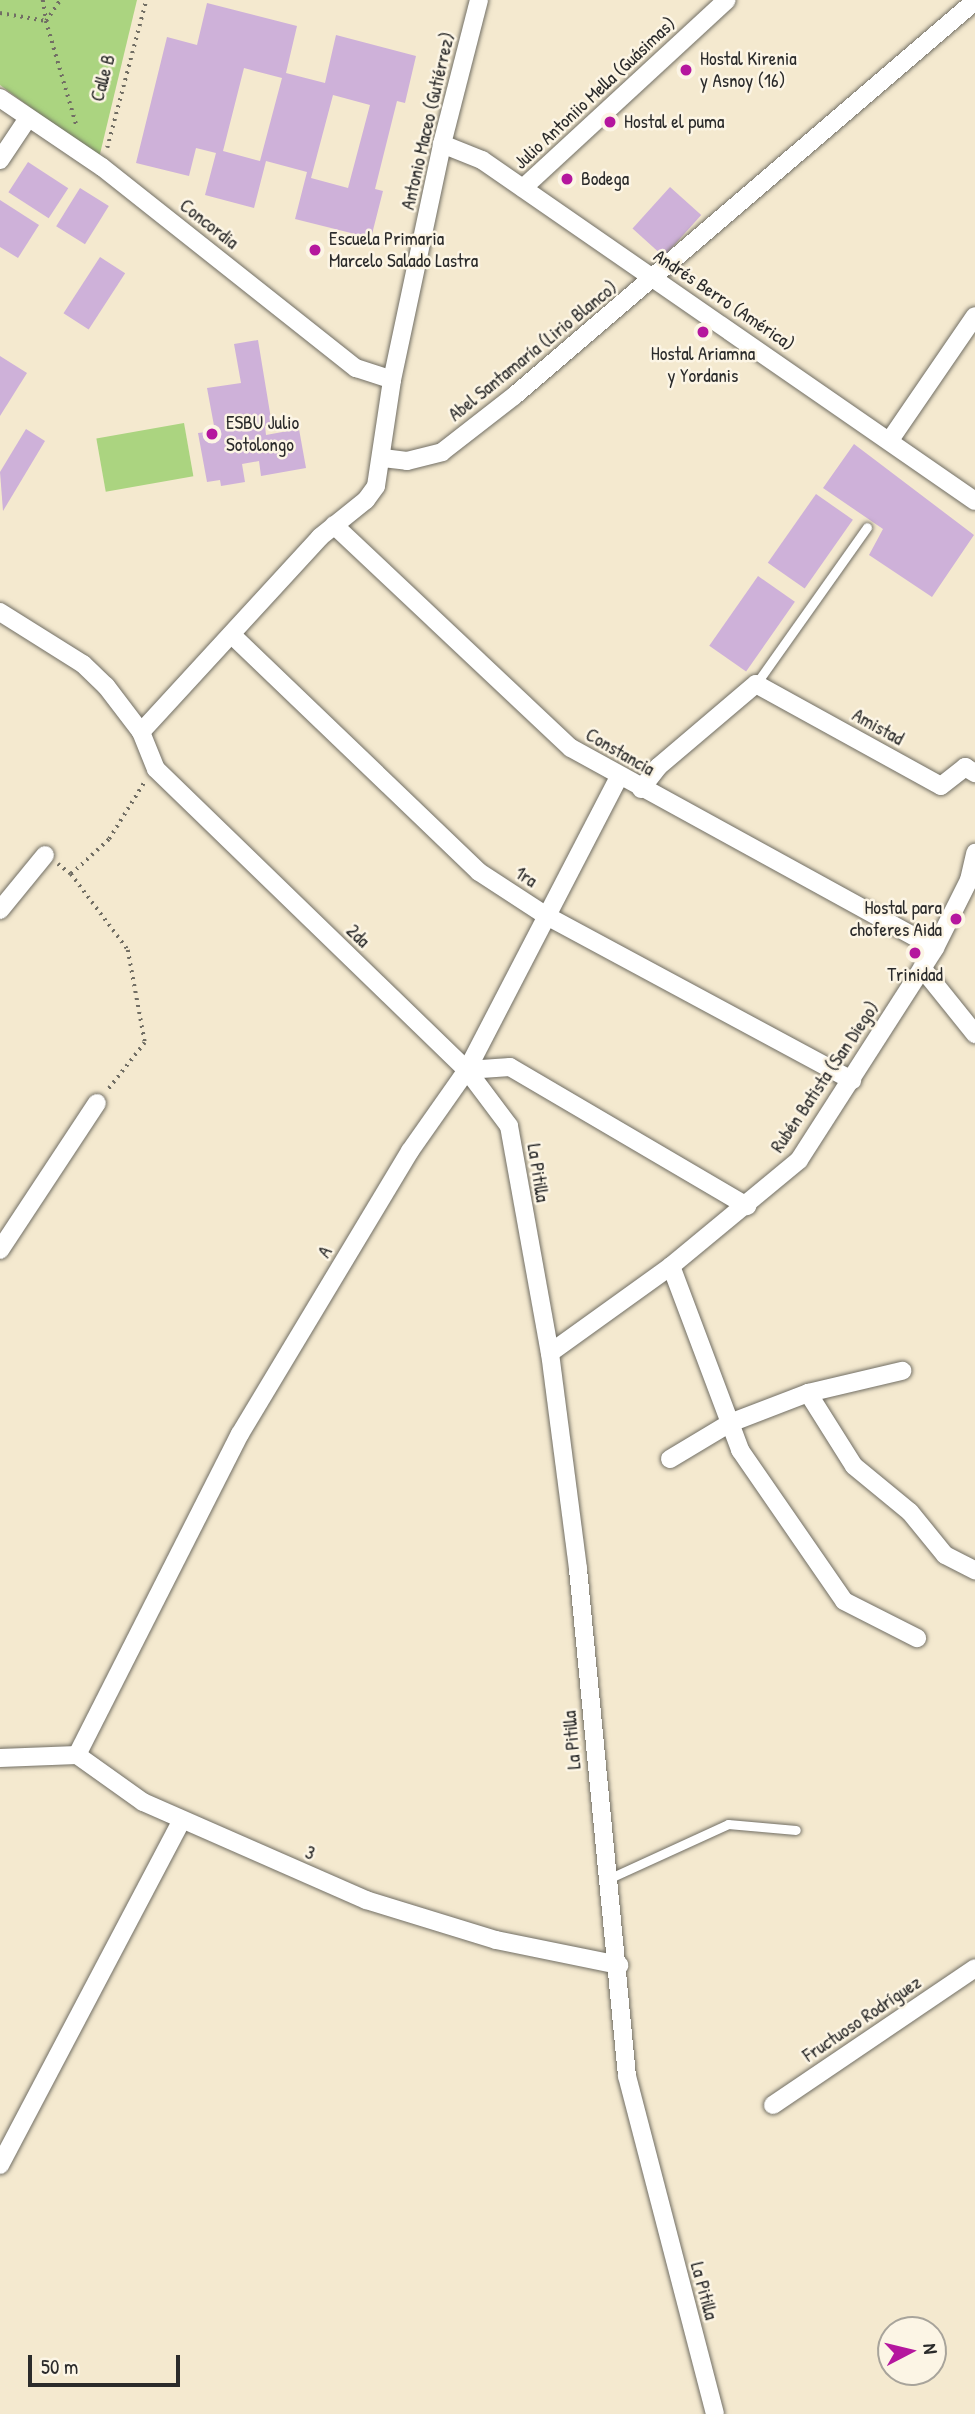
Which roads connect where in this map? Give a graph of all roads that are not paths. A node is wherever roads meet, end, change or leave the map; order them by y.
1 (479, 0) edge
2 (727, 0) edge
3 (970, 5) edge
4 (0, 98) edge
5 (28, 118) junction
6 (442, 144) junction
7 (0, 160) edge
8 (523, 188) junction
9 (655, 279) junction
10 (975, 316) edge
11 (392, 380) junction
12 (890, 440) junction
13 (383, 458) junction
14 (975, 501) edge
15 (334, 525) junction
16 (867, 527) dead end
17 (0, 612) edge
18 (232, 635) junction
19 (757, 684) junction
20 (141, 732) junction
21 (975, 773) edge
22 (619, 778) junction
23 (642, 789) junction
24 (975, 853) edge
25 (45, 855) road end
26 (0, 910) edge
27 (545, 915) junction
28 (935, 948) junction
29 (922, 968) junction
30 (975, 1034) edge
31 (467, 1070) junction
32 (852, 1080) junction
33 (97, 1103) road end
34 (747, 1206) junction
35 (0, 1250) edge
36 (671, 1266) junction
37 (550, 1353) junction
38 (902, 1371) dead end
39 (808, 1393) junction
40 (730, 1423) junction
41 (670, 1459) dead end
42 (975, 1570) edge
43 (917, 1638) dead end
44 (77, 1755) junction
45 (1, 1760) edge
46 (182, 1820) junction
47 (796, 1830) dead end
48 (607, 1880) junction
49 (619, 1965) junction
50 (975, 1968) edge
51 (774, 2105) dead end
52 (0, 2165) edge
53 (715, 2414) edge

1 - 6 street, Antonio Maceo (Gutiérrez)
2 - 8 street, Julio Antoniio Mella (Guásimas)
3 - 9 street, Abel Santamaría (Lirio Blanco)
4 - 5 street, Concordia
5 - 7 street
5 - 11 street, Concordia
6 - 8 street, Andrés Berro (América)
6 - 11 street, Antonio Maceo (Gutiérrez)
8 - 9 street, Andrés Berro (América)
9 - 12 street, Andrés Berro (América)
9 - 13 street, Abel Santamaría (Lirio Blanco)
10 - 12 street
11 - 13 street, Antonio Maceo (Gutiérrez)
12 - 14 street, Andrés Berro (América)
13 - 15 street
15 - 18 street
15 - 22 street, Constancia
16 - 19 lane
17 - 20 street, 2da
18 - 20 street
18 - 27 street, 1ra
19 - 21 street, Amistad
19 - 23 street
20 - 31 street, 2da
22 - 23 street, Constancia
22 - 27 street, A
23 - 28 street, Constancia
24 - 28 street, Rubén Batista (San Diego)
25 - 26 street
27 - 31 street, A
27 - 32 street, 1ra
28 - 29 street, Rubén Batista (San Diego)
29 - 30 street
29 - 32 street, Rubén Batista (San Diego)
31 - 34 street
31 - 37 street, La Pitilla
31 - 44 street, A
32 - 34 street, Rubén Batista (San Diego)
33 - 35 street
34 - 36 street, Rubén Batista (San Diego)
36 - 37 street, Rubén Batista (San Diego)
36 - 40 street
37 - 48 street, La Pitilla
38 - 39 street
39 - 40 street
39 - 42 street
40 - 41 street
40 - 43 street
44 - 45 street
44 - 46 street, 3
46 - 49 street, 3
46 - 52 street
47 - 48 lane
48 - 49 street, La Pitilla
49 - 53 street, La Pitilla
50 - 51 street, Fructuoso Rodríguez

